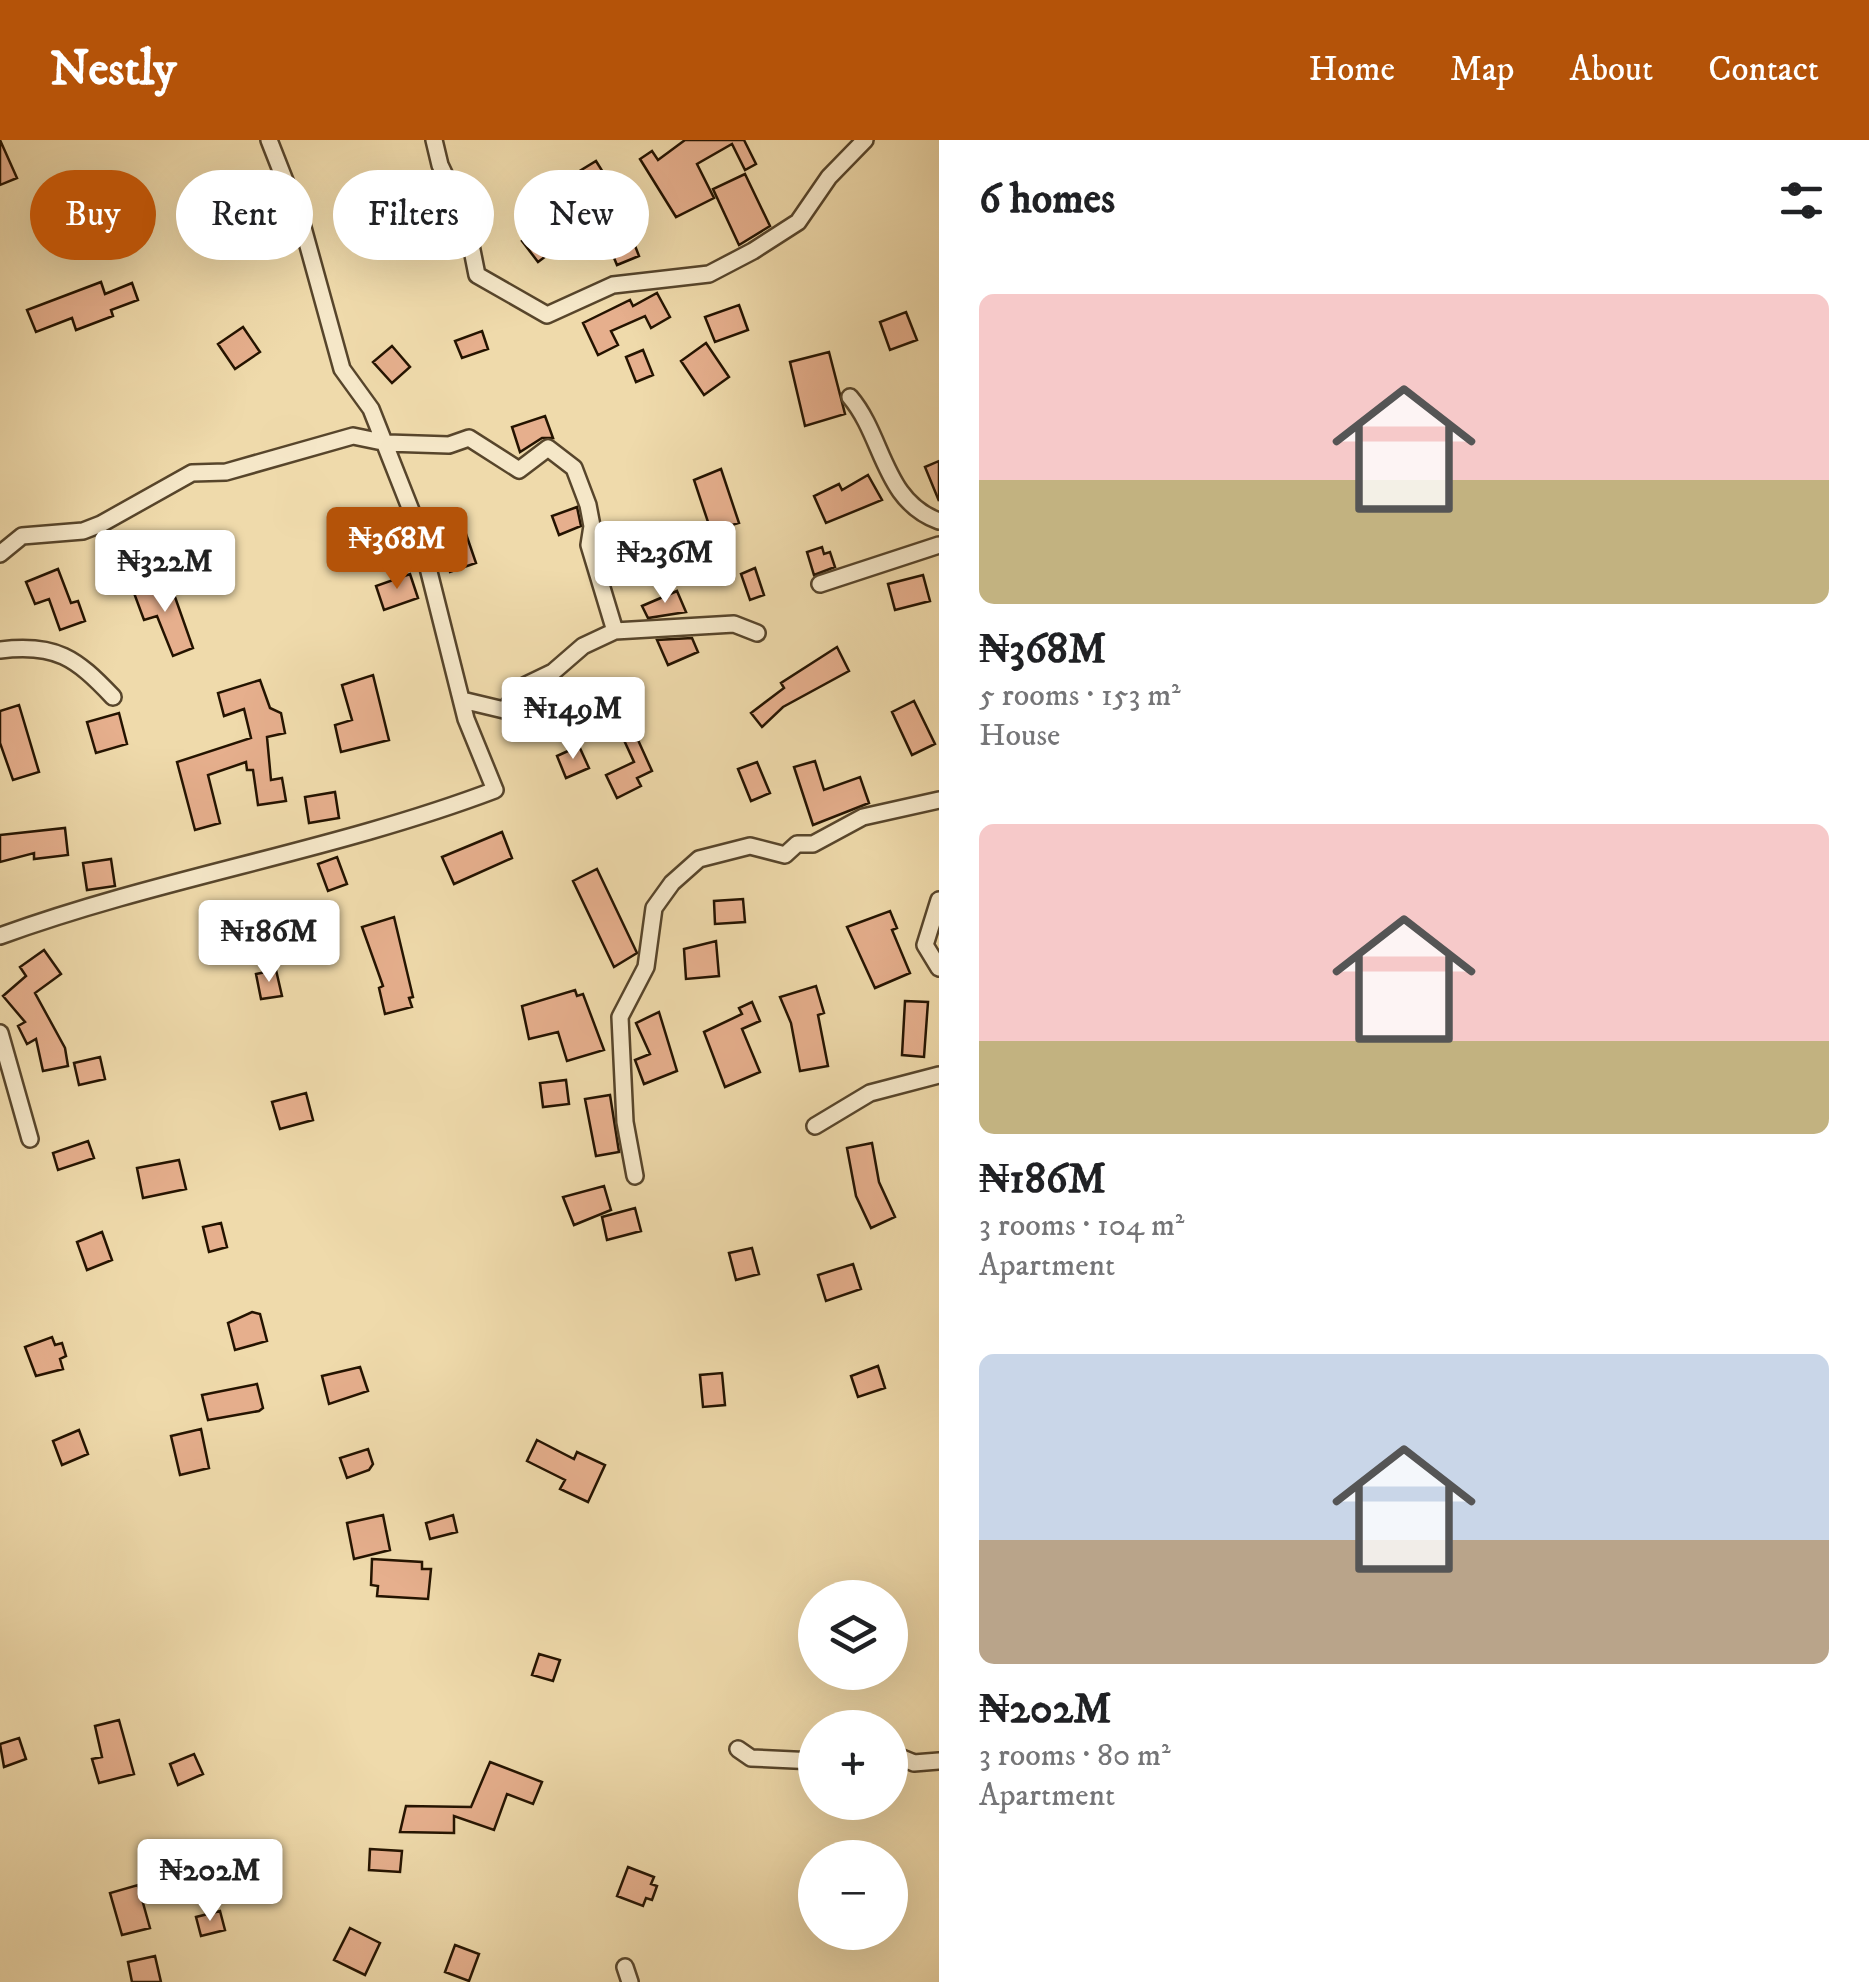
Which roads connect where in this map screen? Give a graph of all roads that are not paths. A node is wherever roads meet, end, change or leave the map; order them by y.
1 (269, 140) edge
2 (434, 140) edge
3 (866, 140) edge
4 (850, 396) dead end
5 (387, 443) junction
6 (939, 521) edge
7 (939, 545) edge
8 (0, 554) edge
9 (820, 584) dead end
10 (616, 631) junction
11 (756, 633) dead end
12 (0, 650) edge
13 (113, 697) dead end
14 (462, 700) junction
15 (939, 800) edge
16 (939, 900) edge
17 (0, 936) edge
18 (939, 968) edge
19 (0, 1033) edge
20 (939, 1074) edge
21 (815, 1126) dead end
22 (30, 1140) dead end
23 (635, 1176) dead end
24 (738, 1748) dead end
25 (798, 1759) edge
26 (908, 1760) edge
27 (939, 1760) edge

1 - 5 street
2 - 3 street
4 - 6 street
5 - 8 street
5 - 10 street
5 - 14 street
7 - 9 street
10 - 11 street
10 - 14 street
12 - 13 street
14 - 17 street
15 - 23 street
16 - 18 street
19 - 22 street
20 - 21 street
24 - 25 street
26 - 27 street

